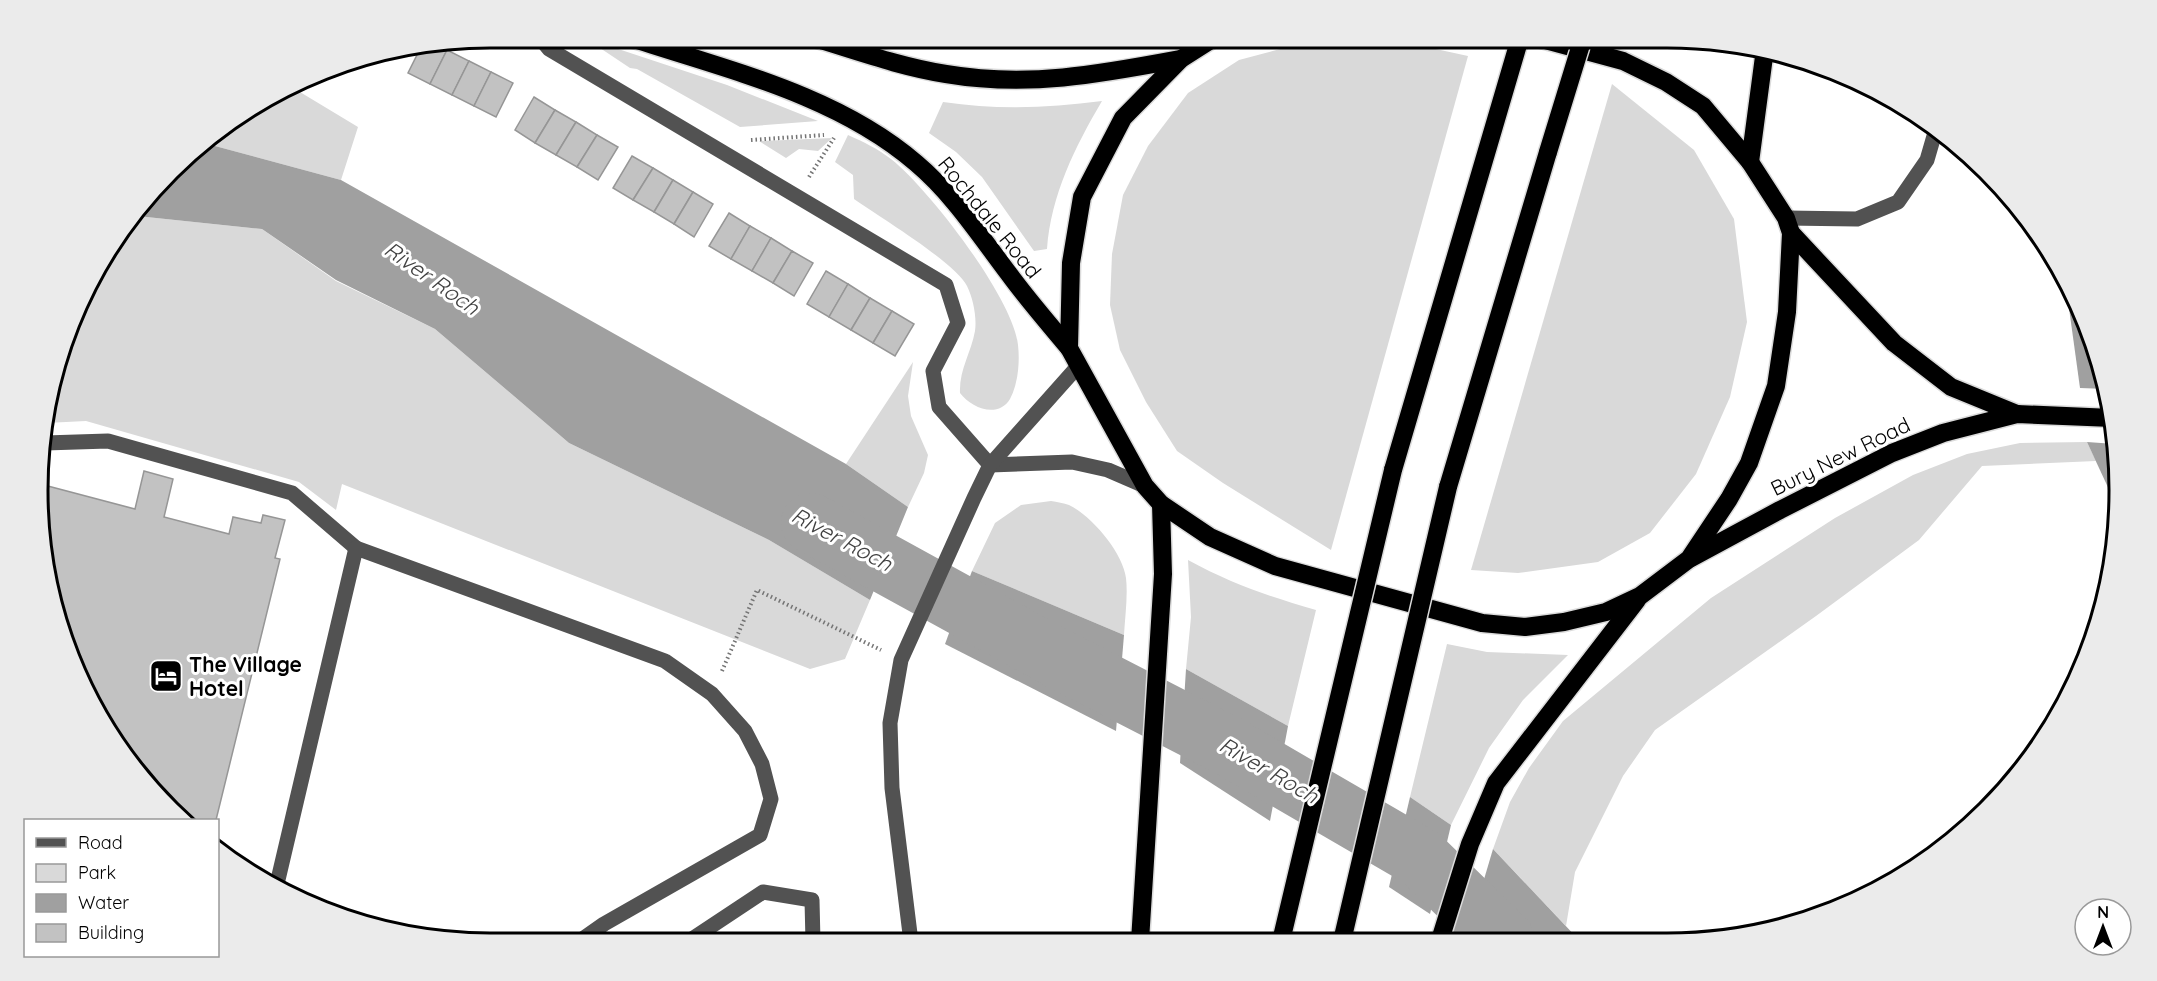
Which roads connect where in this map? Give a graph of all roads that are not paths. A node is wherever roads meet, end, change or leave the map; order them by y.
1 (548, 48) edge
2 (661, 48) edge
3 (847, 48) edge
4 (1198, 48) edge
5 (1517, 48) edge
6 (1575, 48) edge
7 (1580, 48) edge
8 (1181, 59) junction
9 (1764, 59) edge
10 (1934, 137) edge
11 (1750, 162) junction
12 (1789, 225) junction
13 (1069, 348) junction
14 (1079, 365) junction
15 (2018, 414) junction
16 (2102, 417) edge
17 (51, 443) edge
18 (990, 465) junction
19 (1145, 486) junction
20 (1161, 504) junction
21 (356, 548) junction
22 (1689, 559) junction
23 (1640, 596) junction
24 (278, 879) edge
25 (591, 933) edge
26 (701, 933) edge
27 (813, 933) edge
28 (910, 933) edge
29 (1141, 933) edge
30 (1283, 933) edge
31 (1344, 933) edge
32 (1442, 933) edge

1 - 18 street
2 - 13 highway, Rochdale Road
3 - 8 highway
4 - 8 highway
5 - 30 highway, bridge
6 - 11 highway, Bury New Road
7 - 31 highway, bridge
8 - 13 highway
9 - 11 highway
10 - 12 street
11 - 12 highway, Bury New Road
12 - 15 highway, Bury New Road
12 - 22 highway
13 - 14 highway, Rochdale Road
14 - 18 street
14 - 19 highway, Rochdale Road
15 - 16 highway, Bury New Road
15 - 22 highway, Bury New Road
17 - 21 street
18 - 19 street
18 - 28 street
19 - 20 highway, Rochdale Road
20 - 23 highway, Rochdale Road
20 - 29 highway
21 - 24 street
21 - 25 street
22 - 23 highway
23 - 32 highway
26 - 27 street

